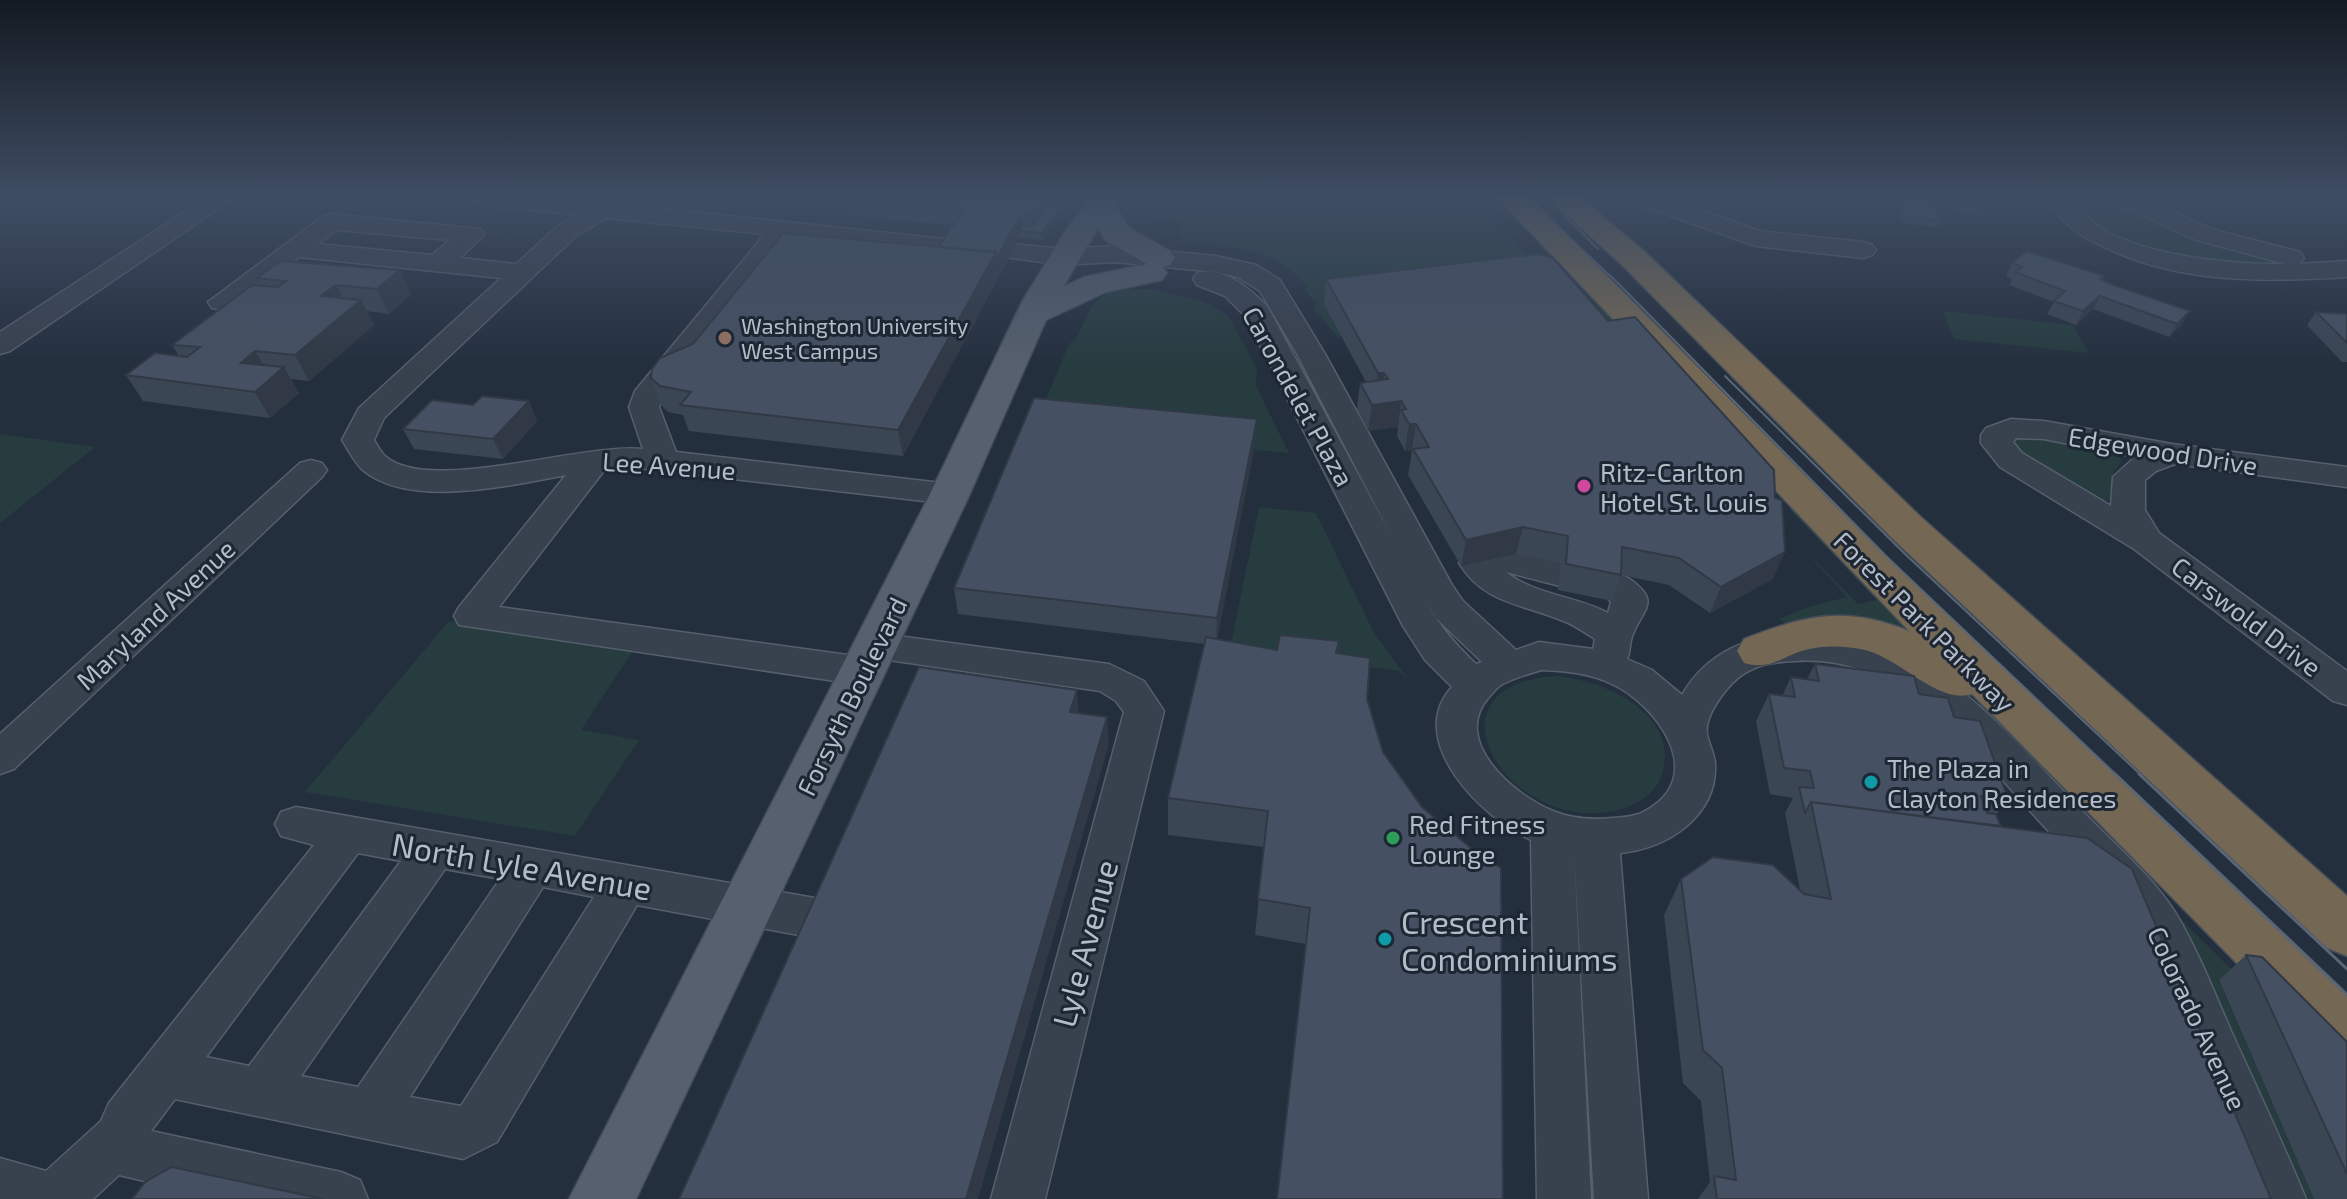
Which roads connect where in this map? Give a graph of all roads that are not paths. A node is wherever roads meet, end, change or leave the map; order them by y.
1 (137, 254) edge
2 (287, 254) edge
3 (345, 254) edge
4 (449, 254) edge
5 (541, 254) edge
6 (763, 254) edge
7 (1033, 254) edge
8 (1065, 254) edge
9 (1141, 254) edge
10 (1567, 254) edge
11 (1628, 254) edge
12 (1629, 254) edge
13 (2141, 254) edge
14 (2271, 254) edge
15 (1063, 257) junction
16 (1633, 258) junction
17 (439, 263) junction
18 (1155, 265) junction
19 (2347, 269) edge
20 (521, 272) junction
21 (222, 302) dead end
22 (1034, 313) junction
23 (0, 345) edge
24 (1296, 356) junction
25 (2001, 450) joint
26 (2172, 454) junction
27 (597, 458) junction
28 (663, 460) junction
29 (311, 470) dead end
30 (2347, 477) edge
31 (950, 494) junction
32 (2146, 541) junction
33 (1486, 560) edge
34 (1613, 585) edge
35 (1612, 650) junction
36 (1760, 651) junction
37 (868, 658) junction
38 (1506, 662) junction
39 (1472, 684) junction
40 (2347, 691) edge
41 (1687, 732) junction
42 (0, 758) edge
43 (296, 824) dead end
44 (2132, 827) junction
45 (348, 834) junction
46 (1574, 834) junction
47 (435, 849) junction
48 (533, 866) junction
49 (626, 884) junction
50 (749, 906) junction
51 (826, 920) edge
52 (2347, 931) edge
53 (2347, 1034) edge
54 (163, 1073) junction
55 (259, 1093) junction
56 (1561, 1105) junction
57 (1616, 1114) junction
58 (369, 1115) junction
59 (120, 1139) junction
60 (0, 1184) edge
61 (53, 1199) edge
62 (341, 1199) edge
63 (602, 1199) edge
64 (1018, 1199) edge
65 (1564, 1199) edge
66 (1621, 1199) edge
67 (2279, 1199) edge

1 - 23 street
2 - 21 street
3 - 17 street
4 - 17 street
5 - 20 street
6 - 28 street
7 - 15 street, Carondelet Plaza
8 - 15 main road, Forsyth Boulevard
9 - 18 main road
10 - 44 highway, Forest Park Parkway
11 - 16 highway, Forest Park Parkway
12 - 16 highway
13 - 19 street
14 - 19 street
15 - 18 street, Carondelet Plaza
15 - 22 main road, Forsyth Boulevard
16 - 52 highway, Forest Park Parkway
17 - 20 street
18 - 22 main road
18 - 24 street, Carondelet Plaza
20 - 27 street, Lee Avenue
22 - 31 main road, Forsyth Boulevard
24 - 38 street, Carondelet Plaza
24 - 39 street, Carondelet Plaza
25 - 26 street, Edgewood Drive
25 - 32 street, Carswold Drive
26 - 30 street, Edgewood Drive
26 - 32 street, Carswold Drive
27 - 28 street, Lee Avenue
27 - 37 street
28 - 31 street, Lee Avenue
29 - 42 street, Maryland Avenue
31 - 37 main road, Forsyth Boulevard
32 - 40 street, Carswold Drive
33 - 35 street
34 - 35 street
35 - 38 street
35 - 41 street
36 - 41 street, Colorado Avenue
36 - 44 highway
36 - 67 street, Colorado Avenue
37 - 50 main road, Forsyth Boulevard
37 - 64 street, Lyle Avenue
38 - 39 street
39 - 46 street
41 - 46 street
43 - 45 street, North Lyle Avenue
44 - 53 highway, Forest Park Parkway
45 - 47 street, North Lyle Avenue
45 - 54 street
46 - 56 street
46 - 57 street
47 - 48 street, North Lyle Avenue
47 - 55 street
48 - 49 street, North Lyle Avenue
48 - 58 street
49 - 50 street, North Lyle Avenue
49 - 58 street
50 - 51 street, North Lyle Avenue
50 - 63 main road, Forsyth Boulevard
54 - 55 street
54 - 59 street
55 - 58 street
56 - 57 street
56 - 65 street
57 - 66 street
59 - 61 street
59 - 62 street
60 - 61 street

